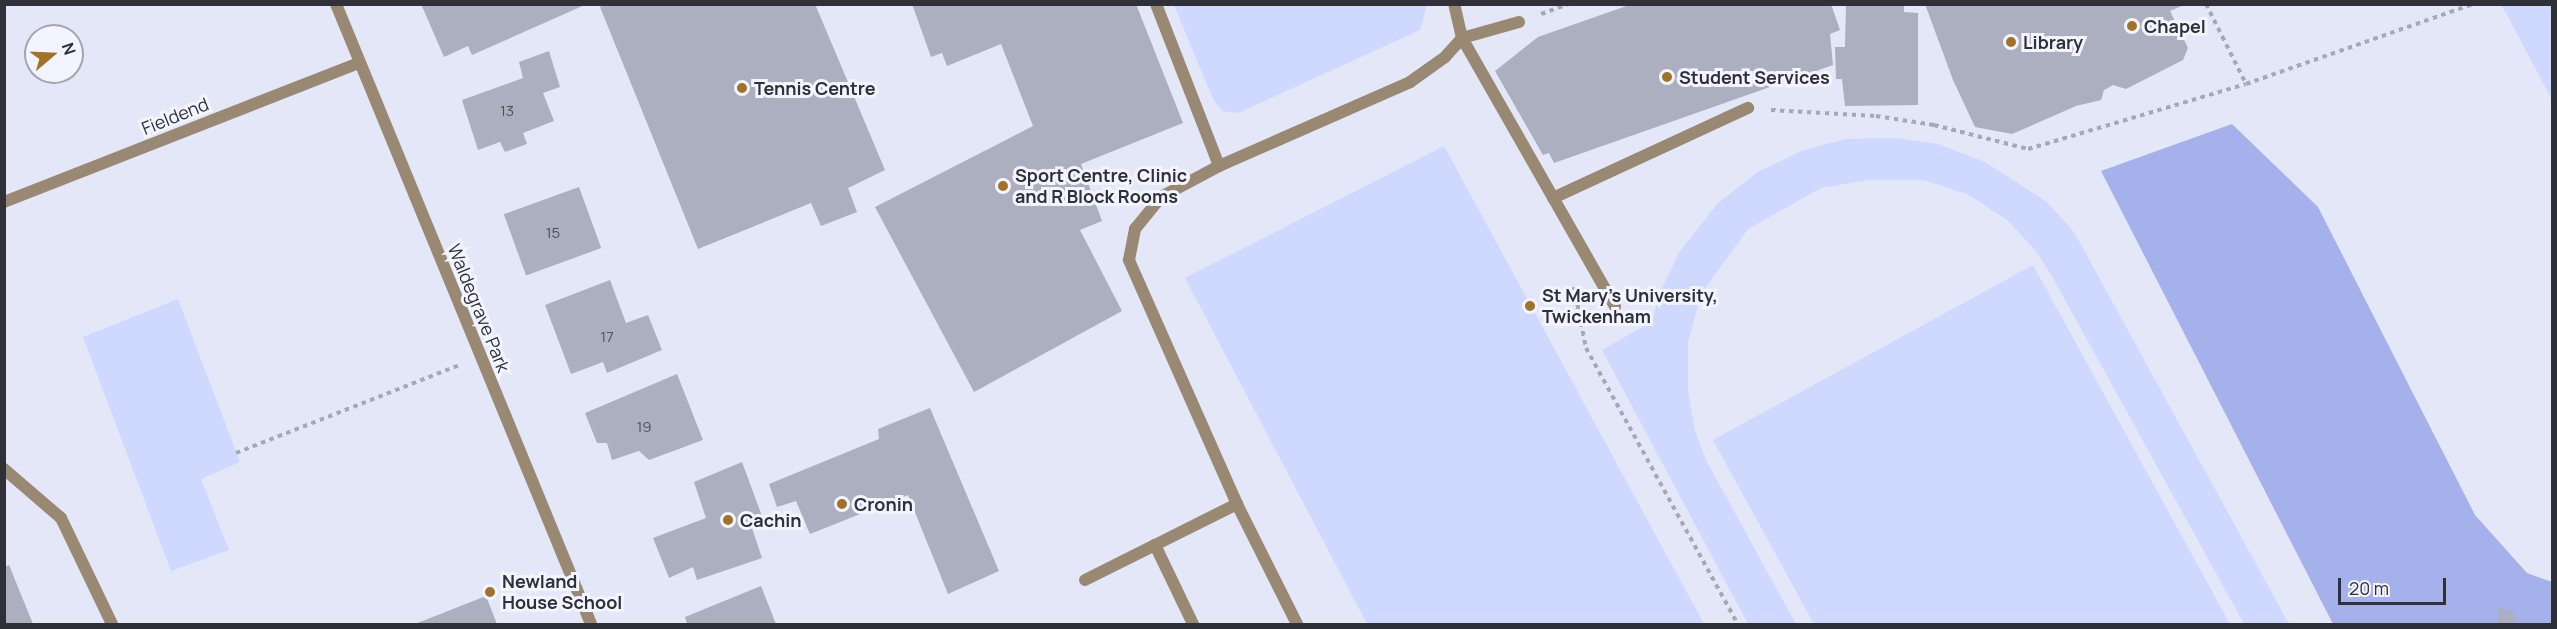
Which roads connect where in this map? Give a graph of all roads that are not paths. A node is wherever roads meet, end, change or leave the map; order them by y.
1 (336, 4) edge
2 (1156, 4) edge
3 (1454, 4) edge
4 (1519, 22) dead end
5 (1462, 38) junction
6 (359, 63) junction
7 (1748, 108) road end
8 (1219, 166) junction
9 (1553, 198) junction
10 (4, 202) edge
11 (1615, 306) dead end
12 (4, 469) edge
13 (1237, 504) junction
14 (1155, 545) junction
15 (1085, 580) dead end
16 (112, 624) edge
17 (591, 624) edge
18 (1193, 624) edge
19 (1297, 624) edge

1 - 6 street, Waldegrave Park
2 - 8 street
3 - 5 street
4 - 5 street
5 - 8 street
5 - 9 street
6 - 10 street, Fieldend
6 - 17 street, Waldegrave Park
7 - 9 street
8 - 13 street
9 - 11 street
12 - 16 street
13 - 14 street
13 - 19 street
14 - 15 street
14 - 18 street

